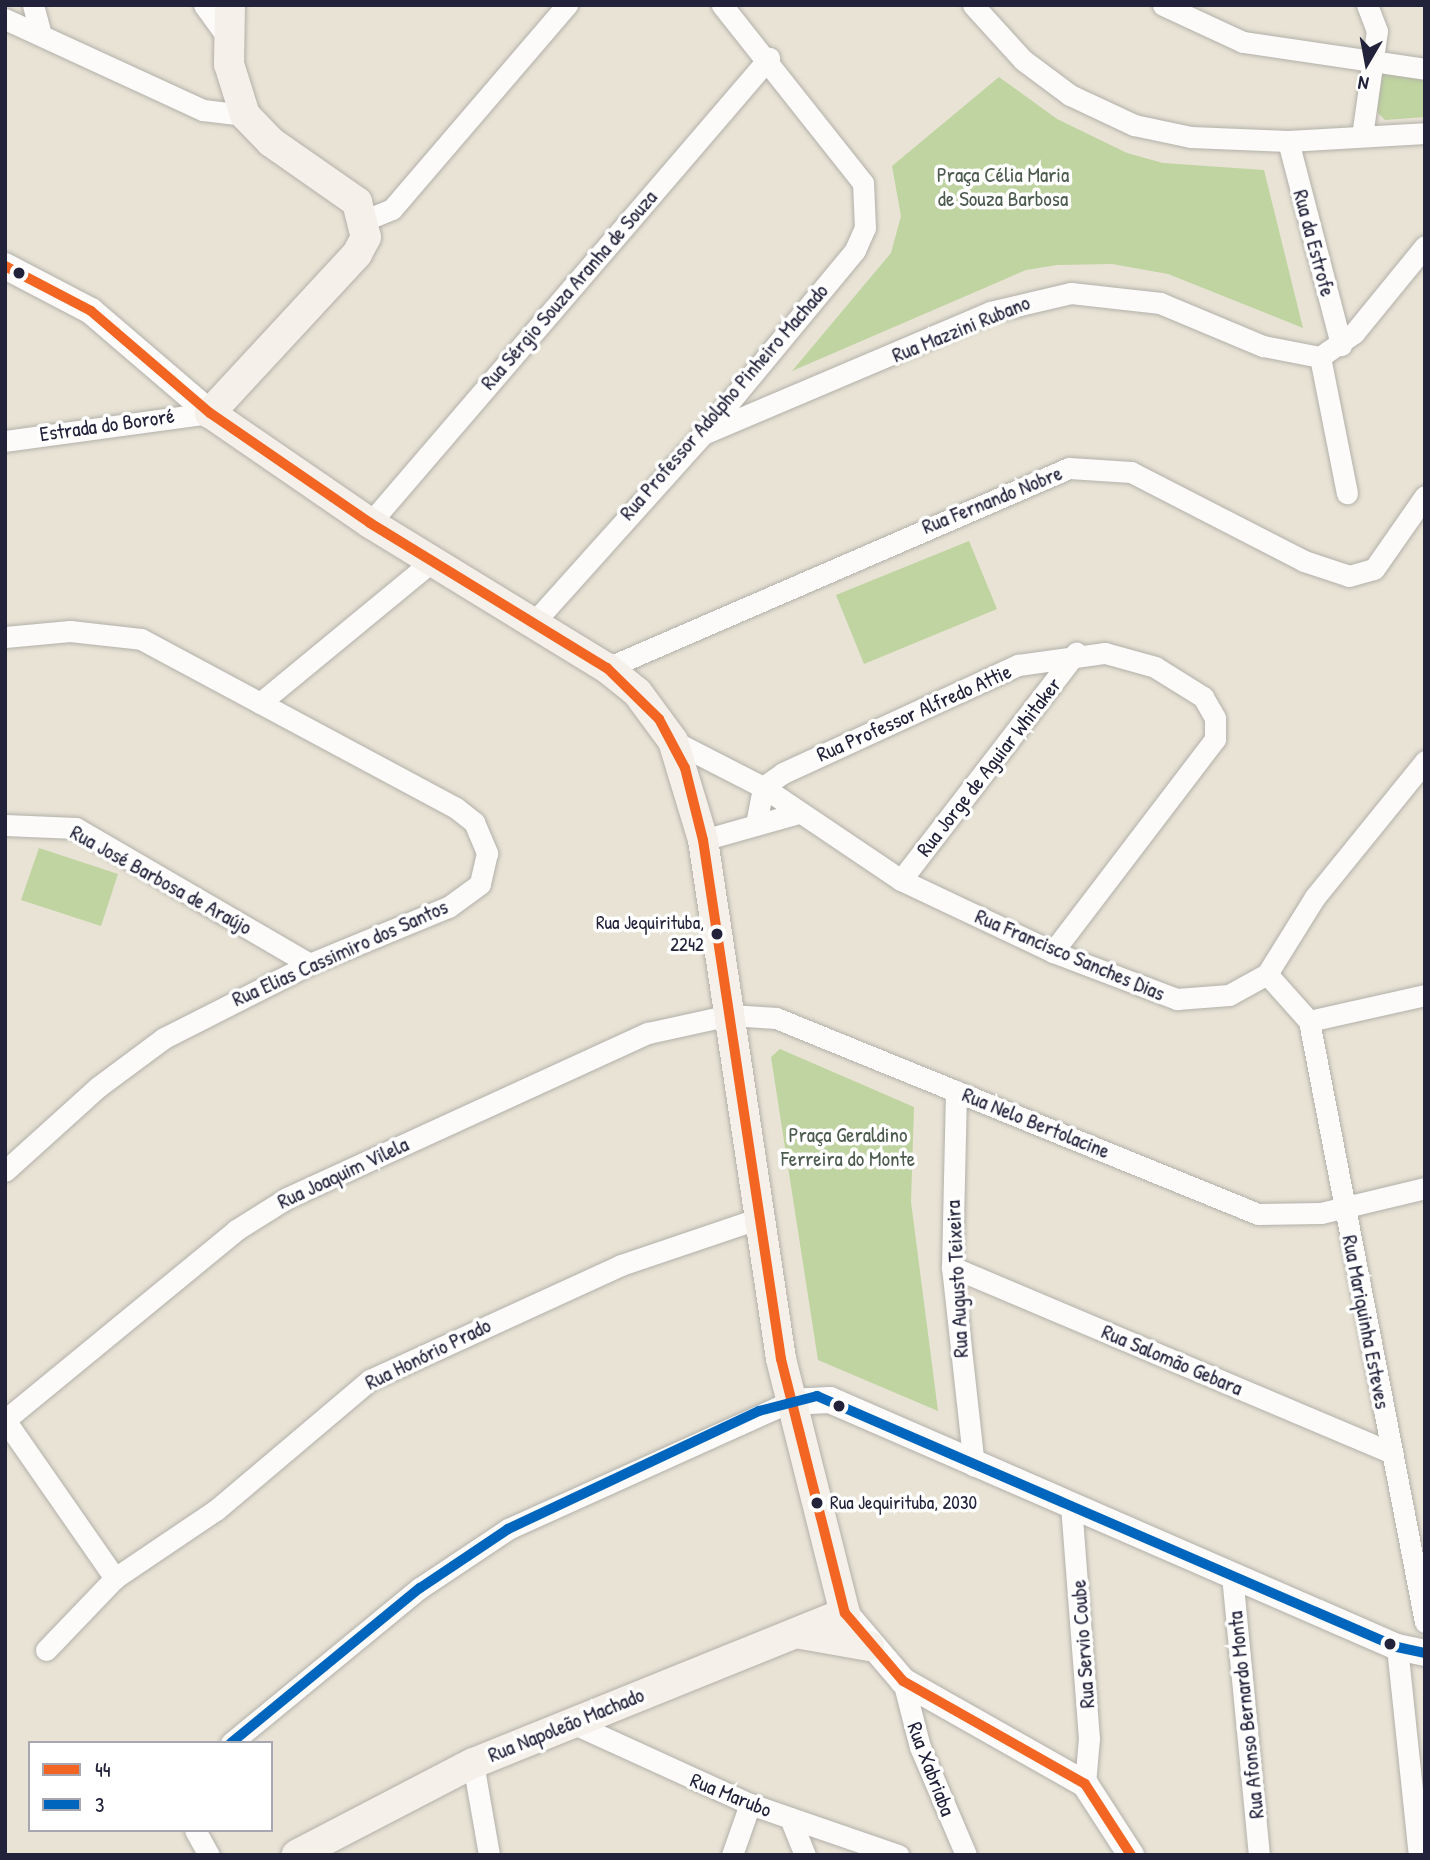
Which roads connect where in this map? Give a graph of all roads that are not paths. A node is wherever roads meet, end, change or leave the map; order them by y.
1 (33, 5) edge
2 (204, 5) edge
3 (230, 5) edge
4 (567, 5) edge
5 (722, 5) edge
6 (973, 5) edge
7 (1163, 5) edge
8 (1367, 5) edge
9 (5, 19) edge
10 (41, 34) junction
11 (226, 35) junction
12 (769, 58) junction
13 (1370, 61) junction
14 (1425, 69) edge
15 (245, 115) junction
16 (1425, 133) edge
17 (1362, 136) junction
18 (1288, 141) junction
19 (365, 220) junction
20 (1425, 246) edge
21 (5, 265) edge
22 (1341, 345) junction
23 (1320, 357) junction
24 (210, 413) junction
25 (703, 434) junction
26 (5, 441) edge
27 (1347, 493) dead end
28 (1425, 496) edge
29 (370, 523) junction
30 (431, 562) junction
31 (536, 620) junction
32 (5, 637) edge
33 (1076, 653) junction
34 (607, 668) junction
35 (260, 703) junction
36 (673, 741) junction
37 (1423, 768) edge
38 (763, 788) junction
39 (795, 814) junction
40 (756, 824) junction
41 (5, 825) edge
42 (703, 840) junction
43 (901, 880) junction
44 (1053, 952) junction
45 (310, 964) junction
46 (1267, 974) junction
47 (1425, 995) edge
48 (730, 1015) junction
49 (1309, 1021) junction
50 (956, 1091) junction
51 (5, 1171) edge
52 (1425, 1188) edge
53 (1344, 1208) junction
54 (760, 1218) junction
55 (952, 1267) junction
56 (789, 1402) junction
57 (5, 1420) edge
58 (1392, 1453) junction
59 (974, 1466) junction
60 (1072, 1505) junction
61 (1232, 1575) junction
62 (115, 1578) junction
63 (845, 1613) junction
64 (1425, 1622) edge
65 (790, 1634) junction
66 (869, 1646) junction
67 (1397, 1647) junction
68 (46, 1650) dead end
69 (1425, 1653) edge
70 (903, 1681) junction
71 (570, 1722) junction
72 (233, 1741) edge
73 (473, 1763) junction
74 (1085, 1784) junction
75 (750, 1804) junction
76 (790, 1818) junction
77 (196, 1832) edge
78 (209, 1855) edge
79 (296, 1855) edge
80 (489, 1855) edge
81 (732, 1855) edge
82 (805, 1855) edge
83 (898, 1855) edge
84 (966, 1855) edge
85 (1131, 1855) edge
86 (1259, 1855) edge
87 (1419, 1855) edge

1 - 10 street
2 - 11 street
3 - 11 main road
4 - 19 street
5 - 12 street, Rua Professor Adolpho Pinheiro Machado
6 - 18 street
7 - 13 street
8 - 13 street
9 - 10 street
10 - 15 street
11 - 15 main road
12 - 25 street, Rua Professor Adolpho Pinheiro Machado
12 - 29 street, Rua Sérgio Souza Aranha de Souza
13 - 14 street
13 - 17 street
15 - 19 main road
16 - 17 street
17 - 18 street
18 - 22 street, Rua da Estrofe
19 - 24 main road
20 - 22 street
21 - 24 street
22 - 23 street
23 - 25 street, Rua Mazzini Rubano
23 - 27 street
24 - 26 street, Estrada do Bororé
24 - 29 main road
25 - 31 street, Rua Professor Adolpho Pinheiro Machado
28 - 34 street, Rua Fernando Nobre
29 - 30 main road
30 - 31 main road
30 - 35 street
31 - 34 main road
32 - 35 street, Rua Elias Cassimiro dos Santos
33 - 38 street, Rua Professor Alfredo Attie
33 - 43 street, Rua Jorge de Aguiar Whitaker
33 - 44 street, Rua Professor Alfredo Attie
34 - 36 main road
35 - 45 street, Rua Elias Cassimiro dos Santos
36 - 38 street, Rua Francisco Sanches Dias
36 - 42 main road
37 - 46 street, Rua Francisco Sanches Dias
38 - 39 street, Rua Francisco Sanches Dias
38 - 40 street
39 - 40 street
39 - 43 street, Rua Francisco Sanches Dias
40 - 42 street
41 - 45 street, Rua José Barbosa de Araújo
42 - 48 main road
43 - 44 street, Rua Francisco Sanches Dias
44 - 46 street, Rua Francisco Sanches Dias
45 - 51 street, Rua Elias Cassimiro dos Santos
46 - 49 street
47 - 49 street
48 - 50 street, Rua Nelo Bertolacine
48 - 54 main road
48 - 57 street, Rua Joaquim Vilela
49 - 53 street, Rua Mariquinha Esteves
50 - 53 street, Rua Nelo Bertolacine
50 - 55 street, Rua Augusto Teixeira
52 - 53 street, Rua Nelo Bertolacine
53 - 58 street, Rua Mariquinha Esteves
54 - 56 main road
54 - 62 street, Rua Honório Prado
55 - 58 street, Rua Salomão Gebara
55 - 59 street, Rua Augusto Teixeira
56 - 59 street
56 - 63 main road
56 - 72 street
57 - 62 street
58 - 64 street, Rua Mariquinha Esteves
59 - 60 street
60 - 61 street
60 - 74 street, Rua Servio Coube
61 - 67 street
61 - 86 street, Rua Afonso Bernardo Monta
62 - 68 street, Rua Honório Prado
63 - 65 main road, Rua Napoleão Machado
63 - 66 street
65 - 66 main road
65 - 71 main road, Rua Napoleão Machado
66 - 70 street
67 - 69 street
67 - 87 street
70 - 74 street
70 - 84 street, Rua Xabriaba
71 - 73 main road, Rua Napoleão Machado
71 - 75 street, Rua Marubo
73 - 79 main road, Rua Napoleão Machado
73 - 80 street
74 - 85 street
75 - 76 street, Rua Marubo
75 - 81 street
76 - 82 street
76 - 83 street, Rua Marubo
77 - 78 street

